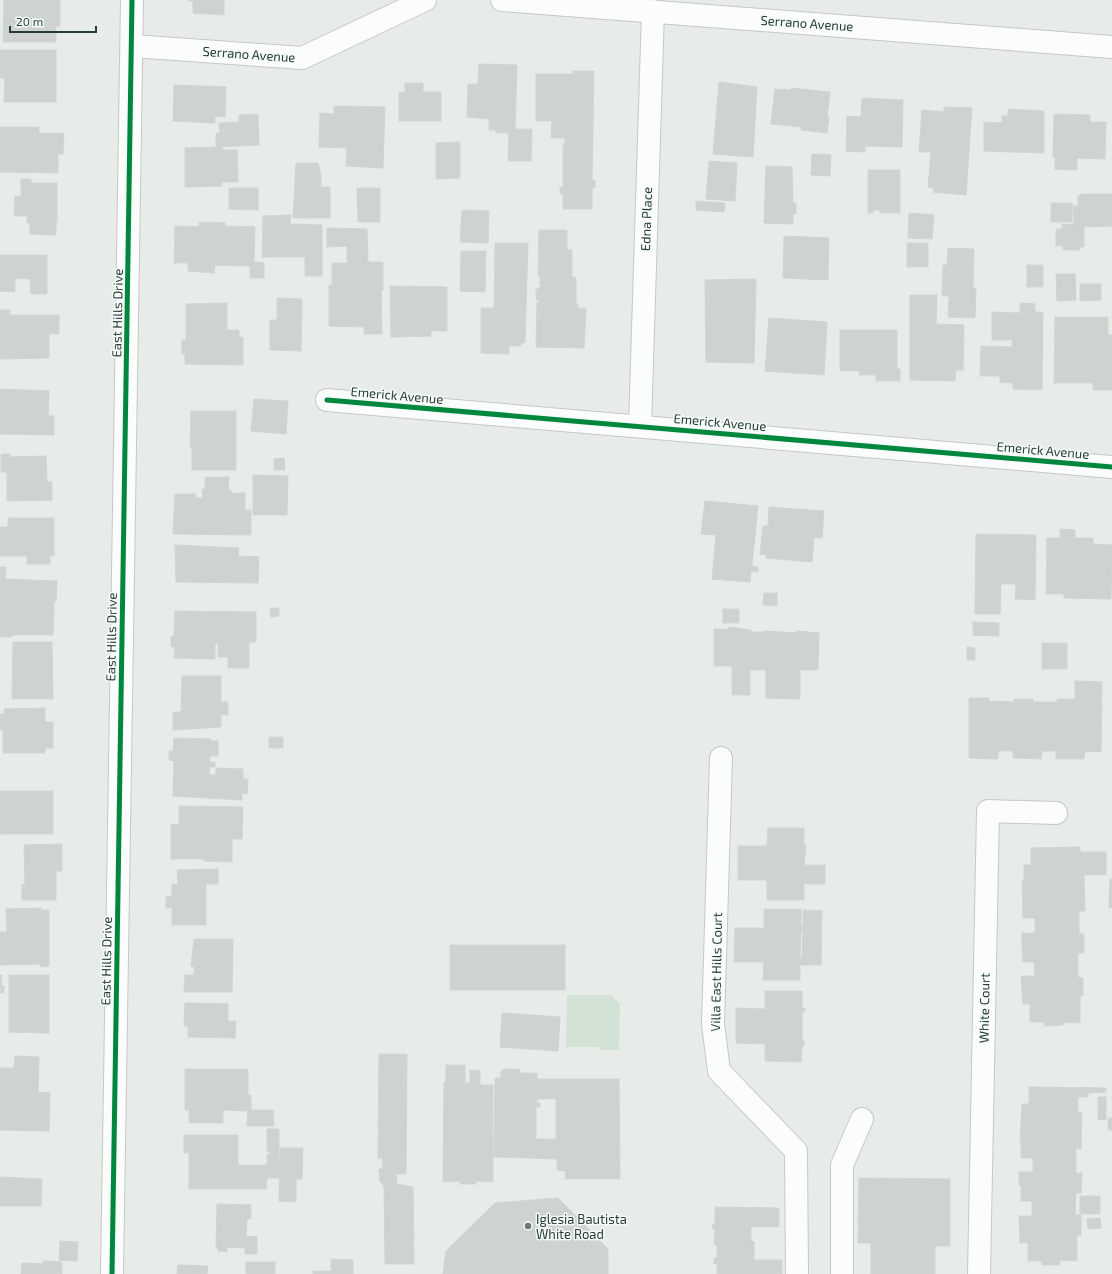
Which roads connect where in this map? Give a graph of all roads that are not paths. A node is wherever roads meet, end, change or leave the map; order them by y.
1 (132, 0) edge
2 (425, 0) edge
3 (502, 0) edge
4 (653, 11) junction
5 (132, 46) junction
6 (1112, 47) edge
7 (326, 400) dead end
8 (640, 426) junction
9 (1112, 467) edge
10 (721, 758) dead end
11 (1056, 812) dead end
12 (862, 1119) dead end
13 (112, 1274) edge
14 (796, 1274) edge
15 (842, 1274) edge
16 (979, 1274) edge

1 - 5 street, East Hills Drive
2 - 5 street, Serrano Avenue
3 - 4 street, Serrano Avenue
4 - 6 street, Serrano Avenue
4 - 8 street, Edna Place
5 - 13 street, East Hills Drive
7 - 8 street, Emerick Avenue
8 - 9 street, Emerick Avenue
10 - 14 street, Villa East Hills Court
11 - 16 street, White Court
12 - 15 street

